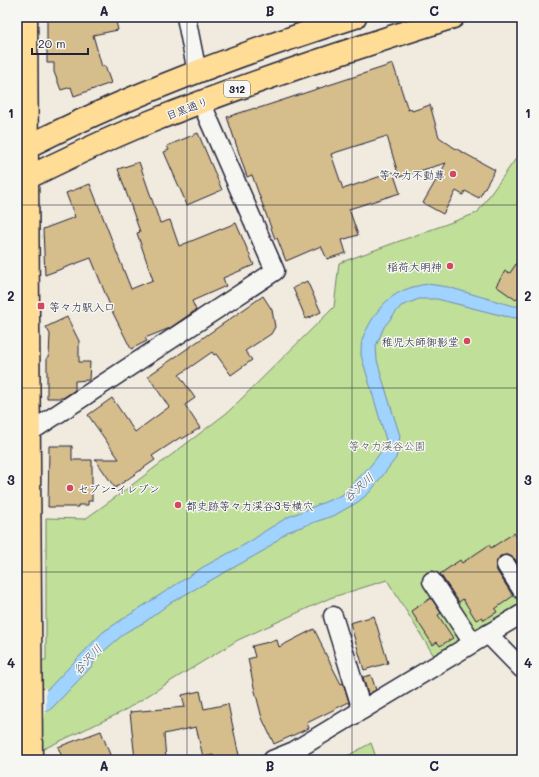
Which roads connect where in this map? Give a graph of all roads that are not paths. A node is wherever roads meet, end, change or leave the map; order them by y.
1 (26, 17) edge
2 (186, 17) edge
3 (355, 17) edge
4 (453, 17) edge
5 (197, 72) junction
6 (201, 102) junction
7 (22, 149) edge
8 (22, 180) edge
9 (30, 432) junction
10 (506, 565) dead end
11 (432, 581) dead end
12 (522, 590) edge
13 (522, 614) edge
14 (333, 616) dead end
15 (488, 634) junction
16 (472, 643) junction
17 (522, 669) edge
18 (362, 710) junction
19 (31, 760) edge
20 (272, 760) edge

1 - 7 main road
2 - 5 street
3 - 5 main road
4 - 6 main road, 目黒通り / 312
5 - 7 main road
6 - 8 main road, 目黒通り / 312
6 - 9 street
7 - 8 main road
8 - 9 main road
9 - 19 main road
10 - 12 street
11 - 16 street
13 - 15 street
14 - 18 street
15 - 16 street
15 - 17 street
16 - 18 street
18 - 20 street

